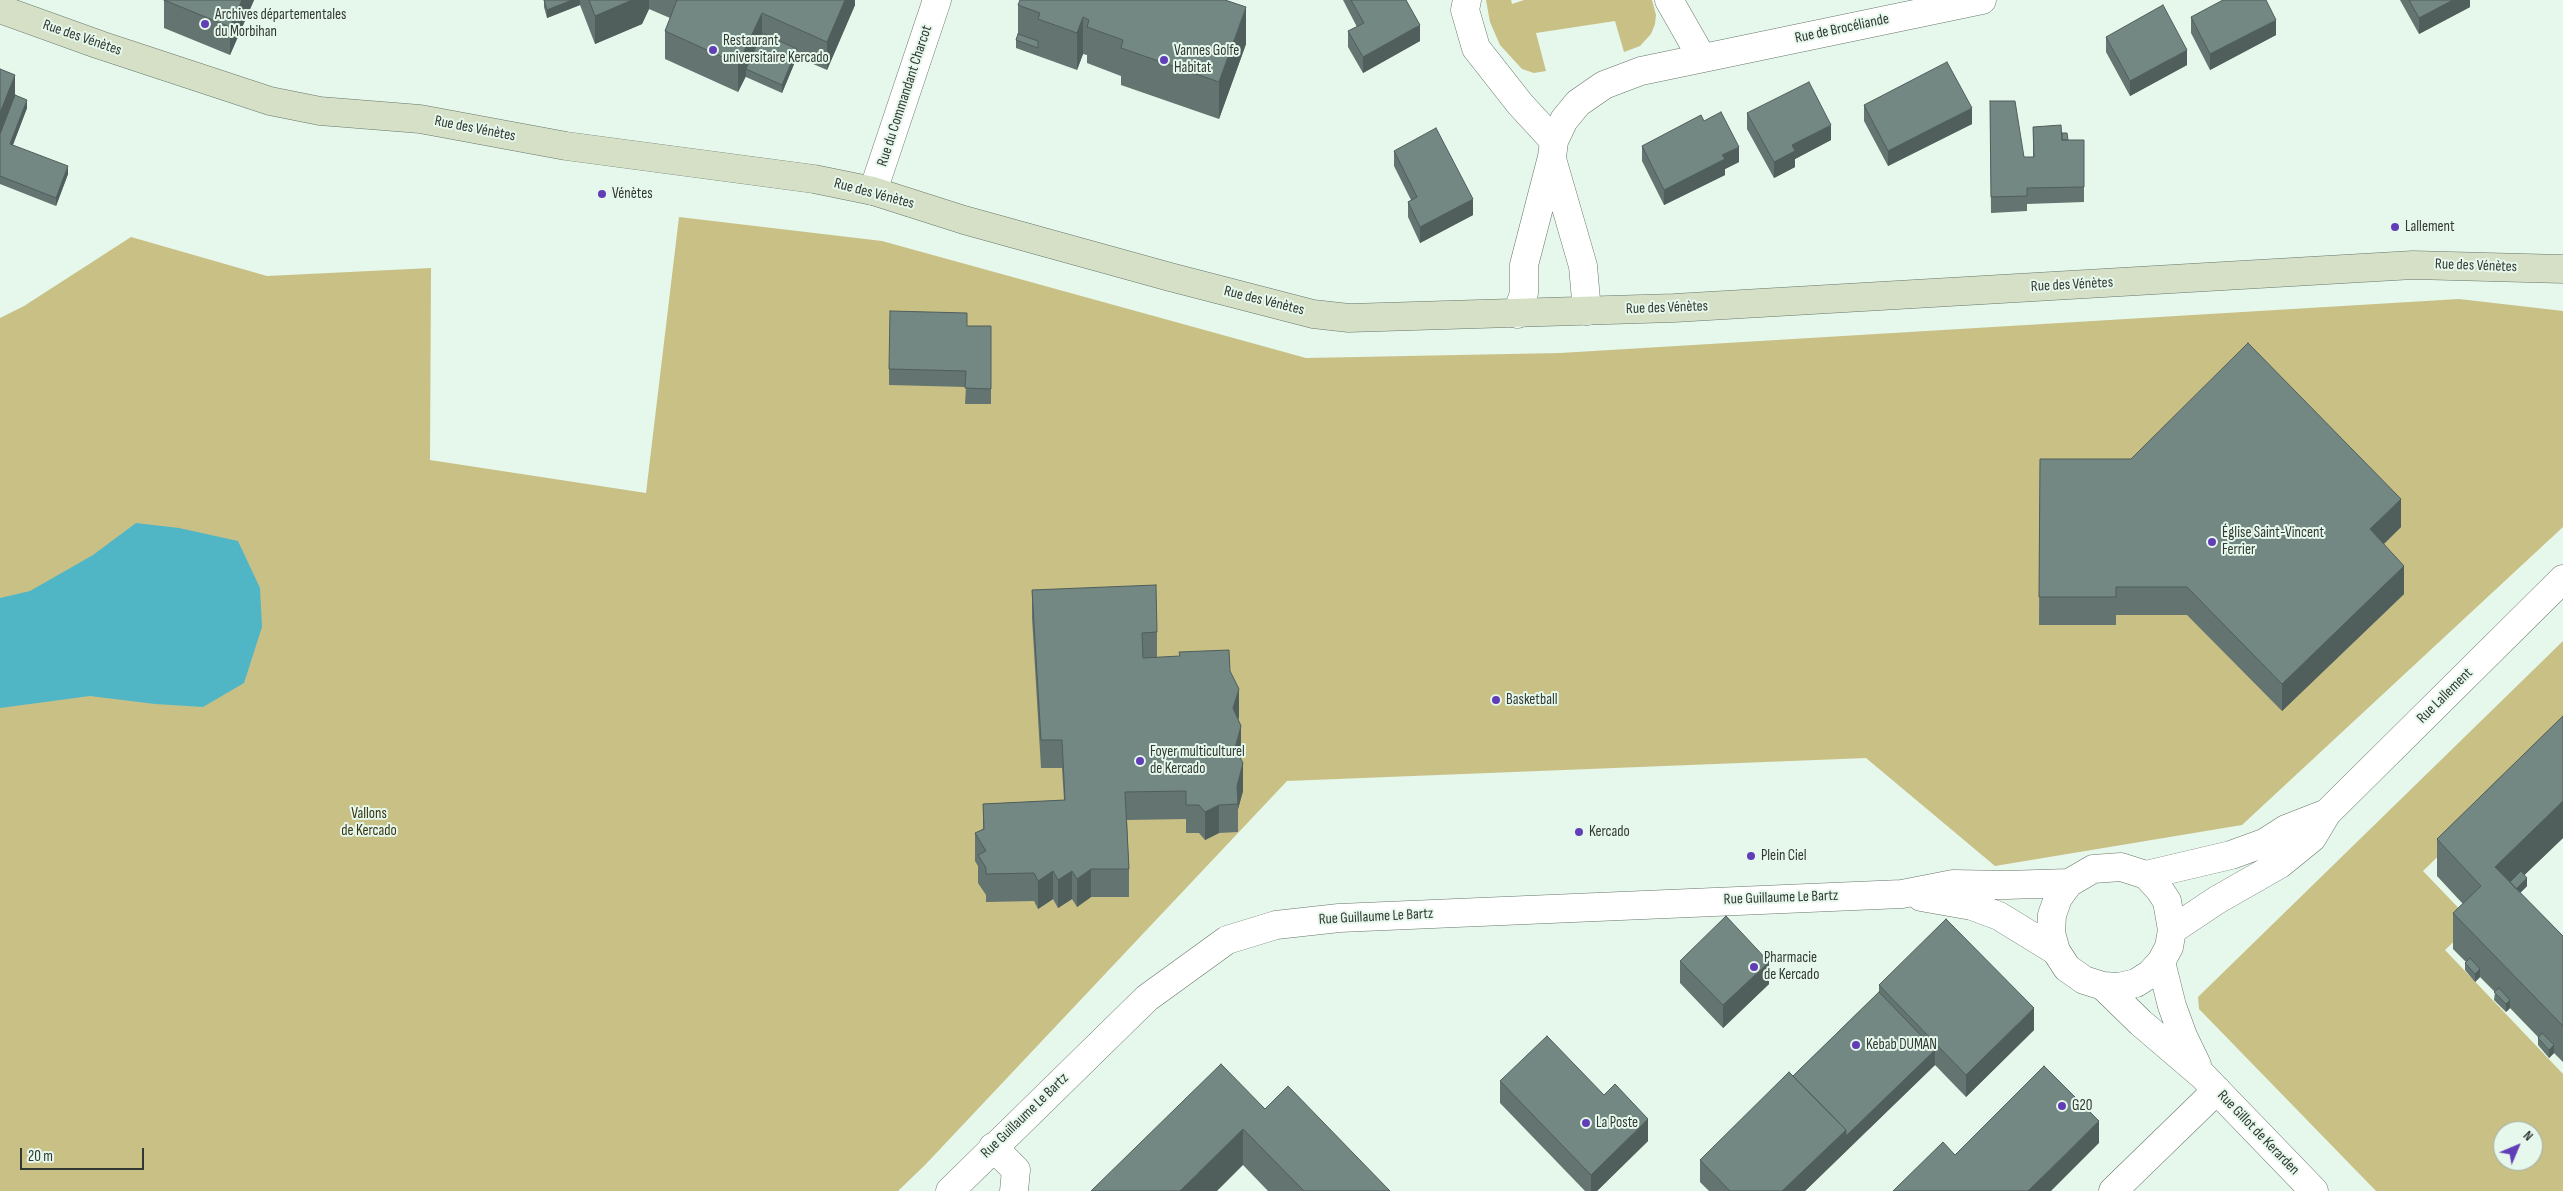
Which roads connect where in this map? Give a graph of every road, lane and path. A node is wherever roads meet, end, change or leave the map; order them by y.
1 (937, 0) edge
2 (1467, 0) edge
3 (1670, 0) edge
4 (1982, 0) edge
5 (0, 9) edge
6 (1702, 58) junction
7 (1553, 149) junction
8 (873, 191) junction
9 (2563, 269) edge
10 (1587, 311) junction
11 (1517, 314) junction
12 (2563, 579) edge
13 (2326, 813) junction
14 (2146, 875) junction
15 (2068, 883) junction
16 (1902, 894) junction
17 (2172, 930) junction
18 (2056, 951) junction
19 (2161, 962) junction
20 (2103, 986) junction
21 (2209, 1083) junction
22 (993, 1146) junction
23 (950, 1191) edge
24 (1014, 1191) edge
25 (2113, 1191) edge
26 (2314, 1191) edge

1 - 8 street, Rue du Commandant Charcot
2 - 7 street
3 - 6 street
4 - 6 street, Rue de Brocéliande
5 - 8 street, Rue des Vénètes
6 - 7 street, Rue de Brocéliande
7 - 10 street
7 - 11 street, Rue de Brocéliande
8 - 11 street, Rue des Vénètes
9 - 10 street, Rue des Vénètes
10 - 11 street, Rue des Vénètes
12 - 13 street, Rue Lallement
13 - 14 street, Rue Lallement
13 - 17 street, Rue Lallement
14 - 15 street
14 - 17 street
15 - 16 street, Rue Guillaume Le Bartz
15 - 18 street
16 - 18 street, Rue Guillaume Le Bartz
16 - 22 street, Rue Guillaume Le Bartz
17 - 19 street
18 - 20 street
19 - 20 street
19 - 21 street, Rue Gillot de Kerarden
20 - 21 street, Rue Gillot de Kerarden
21 - 25 street
21 - 26 street, Rue Gillot de Kerarden
22 - 23 street, Rue Guillaume Le Bartz
22 - 24 street

